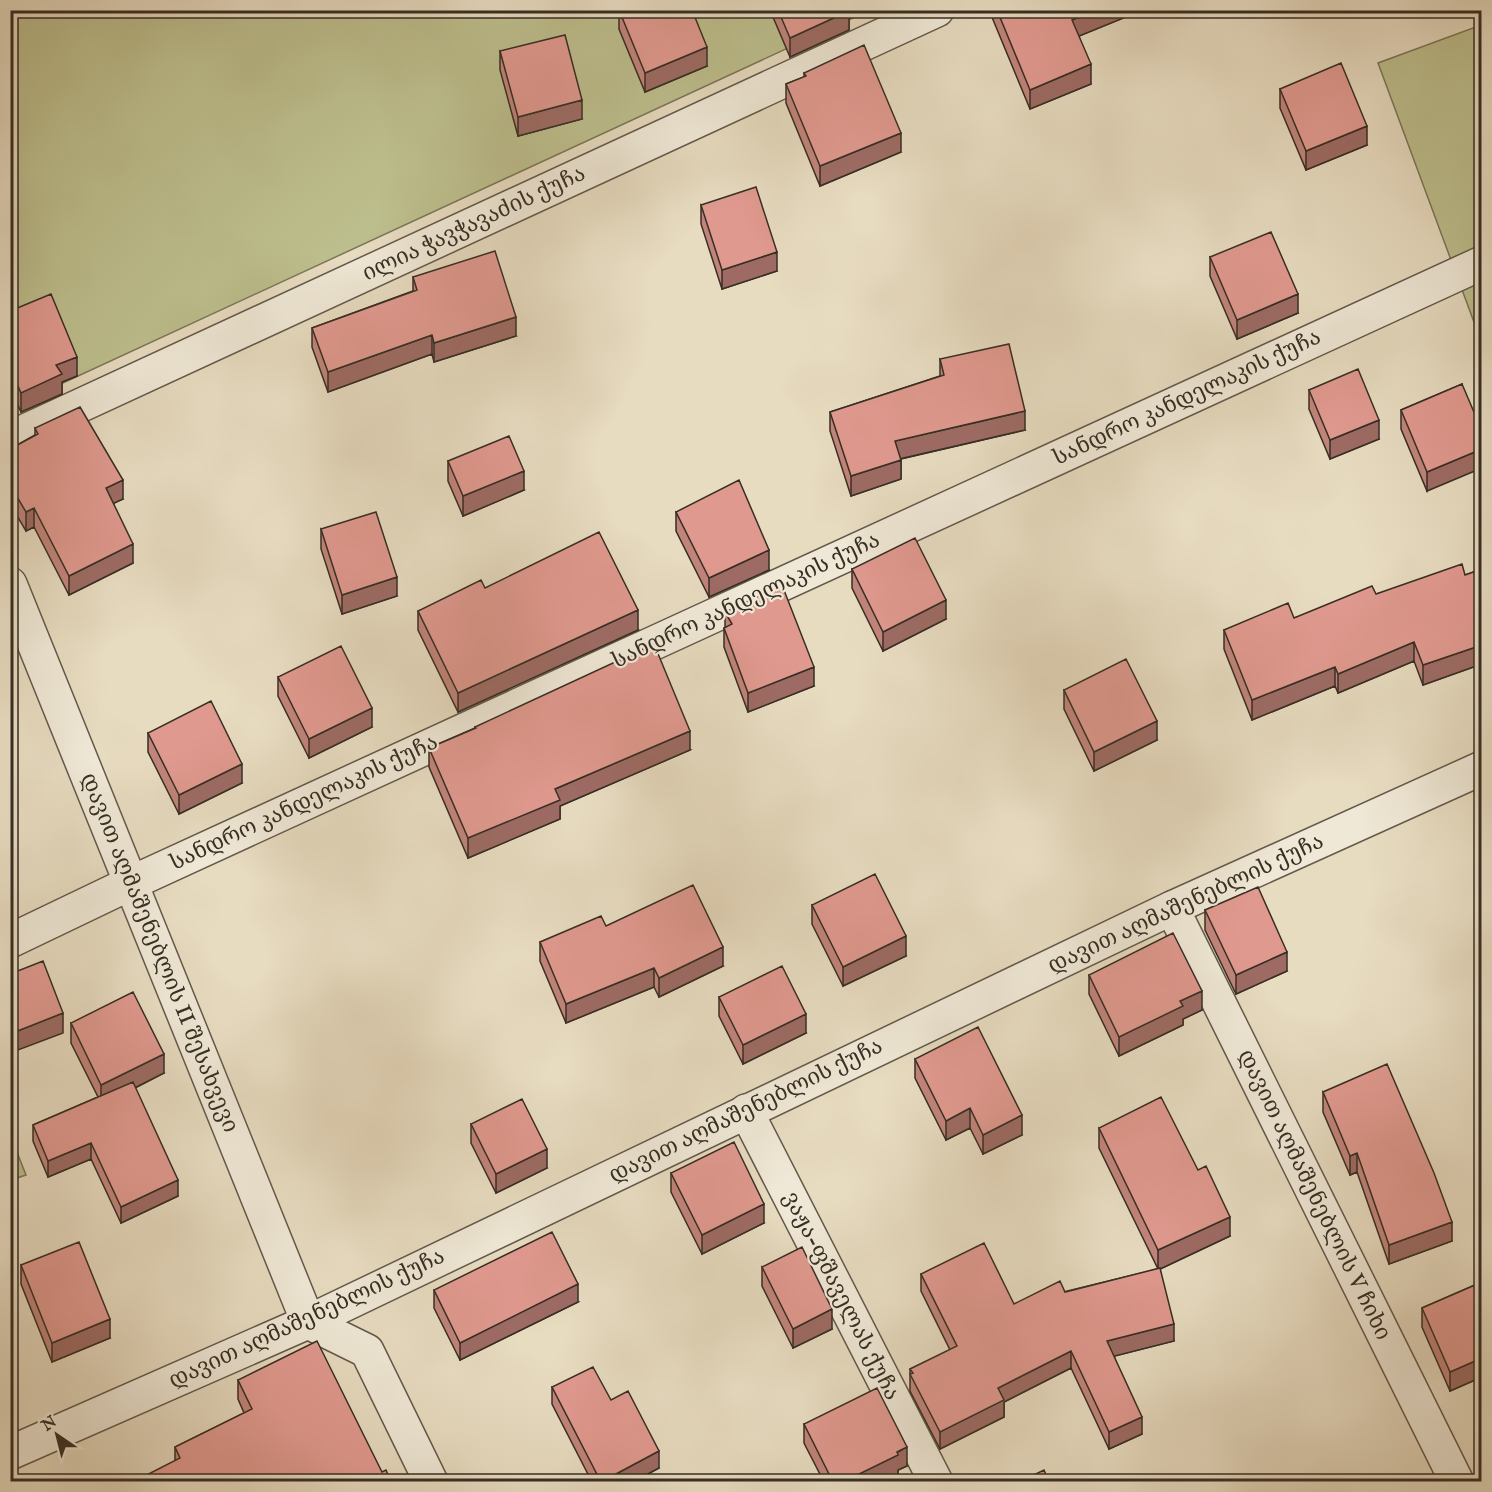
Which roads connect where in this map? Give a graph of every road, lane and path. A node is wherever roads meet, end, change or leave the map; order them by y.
1 (938, 10) edge
2 (1482, 263) edge
3 (10, 438) edge
4 (10, 584) edge
5 (1482, 768) edge
6 (131, 883) junction
7 (1172, 908) junction
8 (10, 941) edge
9 (746, 1111) junction
10 (308, 1322) junction
11 (10, 1453) edge
12 (431, 1482) edge
13 (936, 1482) edge
14 (1457, 1482) edge

1 - 3 street, ილია ჭავჭავაძის ქუჩა
2 - 6 street, სანდრო კანდელაკის ქუჩა
4 - 6 street, დავით აღმაშენებლის II შესახვევი
5 - 7 street, დავით აღმაშენებლის ქუჩა
6 - 8 street, სანდრო კანდელაკის ქუჩა
6 - 10 street, დავით აღმაშენებლის II შესახვევი
7 - 9 street, დავით აღმაშენებლის ქუჩა
7 - 14 street, დავით აღმაშენებლის V ჩიხი
9 - 10 street, დავით აღმაშენებლის ქუჩა
9 - 13 street, ვაჟა-ფშაველას ქუჩა
10 - 11 street, დავით აღმაშენებლის ქუჩა
10 - 12 street

